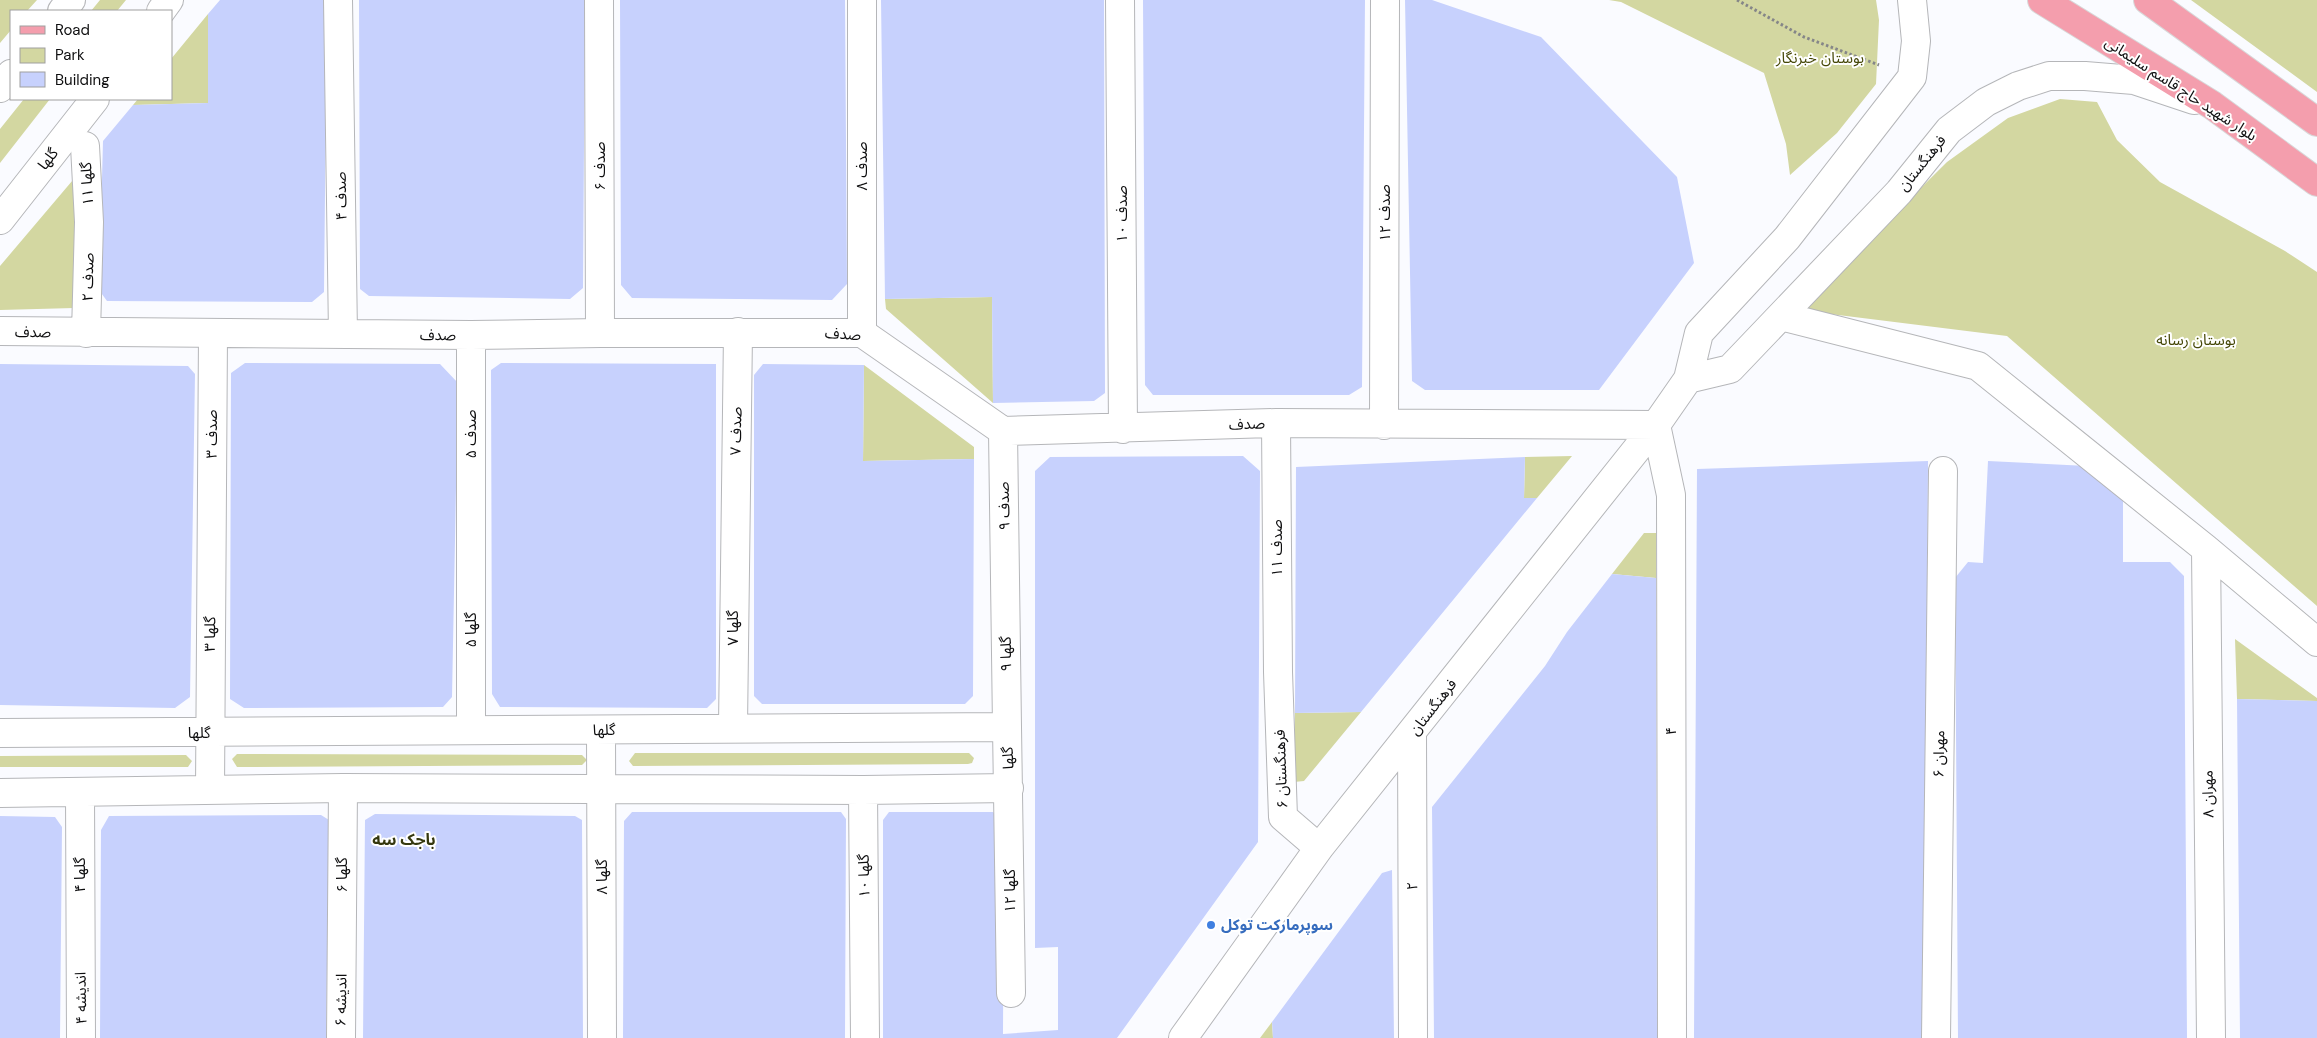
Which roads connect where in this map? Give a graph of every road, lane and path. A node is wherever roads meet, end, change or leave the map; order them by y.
1 (71, 0) edge
2 (338, 0) edge
3 (599, 0) edge
4 (862, 0) edge
5 (1120, 0) edge
6 (1385, 0) edge
7 (1737, 0) edge
8 (1912, 0) edge
9 (2042, 0) edge
10 (2148, 0) edge
11 (63, 10) edge
12 (10, 75) edge
13 (1912, 77) junction
14 (0, 88) edge
15 (94, 100) edge
16 (2212, 105) junction
17 (2317, 122) edge
18 (85, 146) dead end
19 (2317, 182) edge
20 (0, 220) edge
21 (89, 222) joint
22 (1781, 316) junction
23 (0, 331) edge
24 (738, 332) junction
25 (862, 332) junction
26 (86, 333) junction
27 (600, 333) junction
28 (213, 334) junction
29 (344, 334) junction
30 (471, 335) junction
31 (1688, 379) junction
32 (1276, 423) junction
33 (1384, 425) junction
34 (1656, 425) junction
35 (1123, 429) junction
36 (1003, 431) junction
37 (1943, 470) dead end
38 (734, 529) joint
39 (472, 532) joint
40 (211, 534) joint
41 (2206, 549) junction
42 (1005, 581) joint
43 (2317, 642) edge
44 (1278, 672) joint
45 (733, 727) junction
46 (1007, 727) junction
47 (471, 729) junction
48 (601, 730) junction
49 (0, 733) edge
50 (209, 733) junction
51 (1412, 734) junction
52 (343, 788) junction
53 (1009, 788) junction
54 (602, 789) junction
55 (210, 790) junction
56 (863, 790) junction
57 (80, 792) junction
58 (0, 793) edge
59 (1319, 848) junction
60 (80, 957) joint
61 (342, 962) joint
62 (1011, 993) dead end
63 (81, 1038) edge
64 (341, 1038) edge
65 (602, 1038) edge
66 (865, 1038) edge
67 (1183, 1038) edge
68 (1413, 1038) edge
69 (1672, 1038) edge
70 (1936, 1038) edge
71 (2211, 1038) edge

1 - 11 street
2 - 29 street, صدف ۴
3 - 27 street, صدف ۶
4 - 25 street, صدف ۸
5 - 35 street, صدف ۱۰
6 - 33 street, صدف ۱۲
7 - 13 path
8 - 13 street
9 - 16 main road, بلوار شهید حاج قاسم سلیمانی
10 - 17 main road
12 - 14 street
13 - 31 street, فرهنگستان
15 - 20 street, گلها
16 - 19 main road, بلوار شهید حاج قاسم سلیمانی
16 - 22 street, فرهنگستان
18 - 21 street, گلها ۱۱
21 - 26 street, صدف ۲
22 - 31 street, فرهنگستان
22 - 41 street
23 - 26 street, صدف
24 - 25 street, صدف
24 - 27 street, صدف
24 - 38 street, صدف ۷
25 - 36 street, صدف
26 - 28 street, صدف
27 - 30 street, صدف
28 - 29 street, صدف
28 - 40 street, صدف ۳
29 - 30 street, صدف
30 - 39 street, صدف ۵
31 - 34 street, فرهنگستان
32 - 33 street, صدف
32 - 35 street, صدف
32 - 44 street, صدف ۱۱
33 - 34 street, صدف
34 - 51 street, فرهنگستان
34 - 69 street, ۴
35 - 36 street, صدف
36 - 42 street, صدف ۹
37 - 70 street, مهران ۶
38 - 45 street, گلها ۷
39 - 47 street, گلها ۵
40 - 50 street, گلها ۳
41 - 43 street
41 - 71 street, مهران ۸
42 - 46 street, گلها ۹
44 - 59 street, فرهنگستان ۶
45 - 46 street, گلها
45 - 48 street, گلها
46 - 53 street, گلها
47 - 48 street, گلها
47 - 50 street, گلها
48 - 54 street, گلها ۸
49 - 50 street, گلها
50 - 55 street, گلها ۳
51 - 59 street, فرهنگستان
51 - 68 street, ۲
52 - 54 street, گلها
52 - 55 street, گلها
52 - 61 street, گلها ۶
53 - 56 street, گلها
53 - 62 street, گلها ۱۲
54 - 56 street, گلها
54 - 65 street, گلها ۸
55 - 57 street, گلها
56 - 66 street, گلها ۱۰
57 - 58 street, گلها
57 - 60 street, گلها ۴
59 - 67 street, فرهنگستان
60 - 63 street, اندیشه ۴
61 - 64 street, اندیشه ۶

